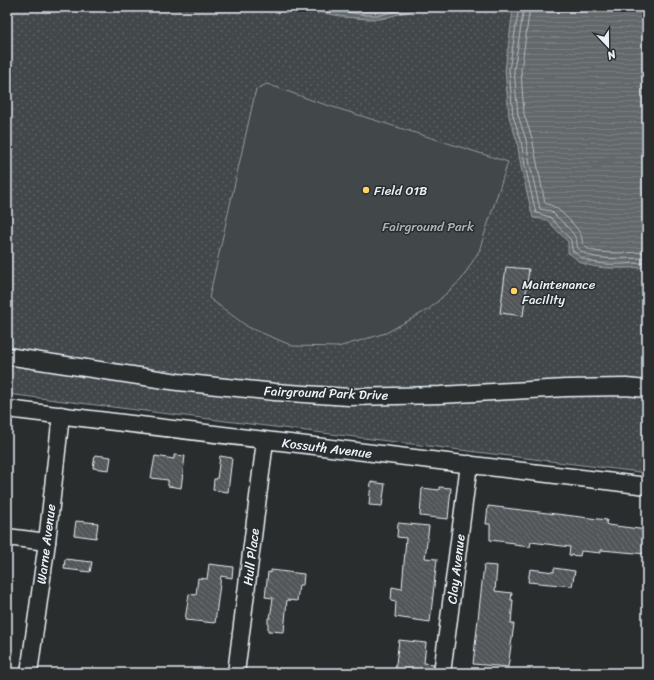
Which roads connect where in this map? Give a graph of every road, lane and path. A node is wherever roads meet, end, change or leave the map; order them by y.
1 (7, 356) edge
2 (647, 389) edge
3 (7, 409) edge
4 (61, 415) junction
5 (266, 441) junction
6 (469, 464) junction
7 (647, 486) edge
8 (7, 537) edge
9 (47, 542) junction
10 (29, 673) edge
11 (236, 673) edge
12 (442, 673) edge

1 - 2 street, Fairground Park Drive
3 - 4 street, Kossuth Avenue
4 - 5 street, Kossuth Avenue
4 - 9 street, Warne Avenue
5 - 6 street, Kossuth Avenue
5 - 11 street, Hull Place
6 - 7 street, Kossuth Avenue
6 - 12 street, Clay Avenue
8 - 9 street
9 - 10 street, Warne Avenue

